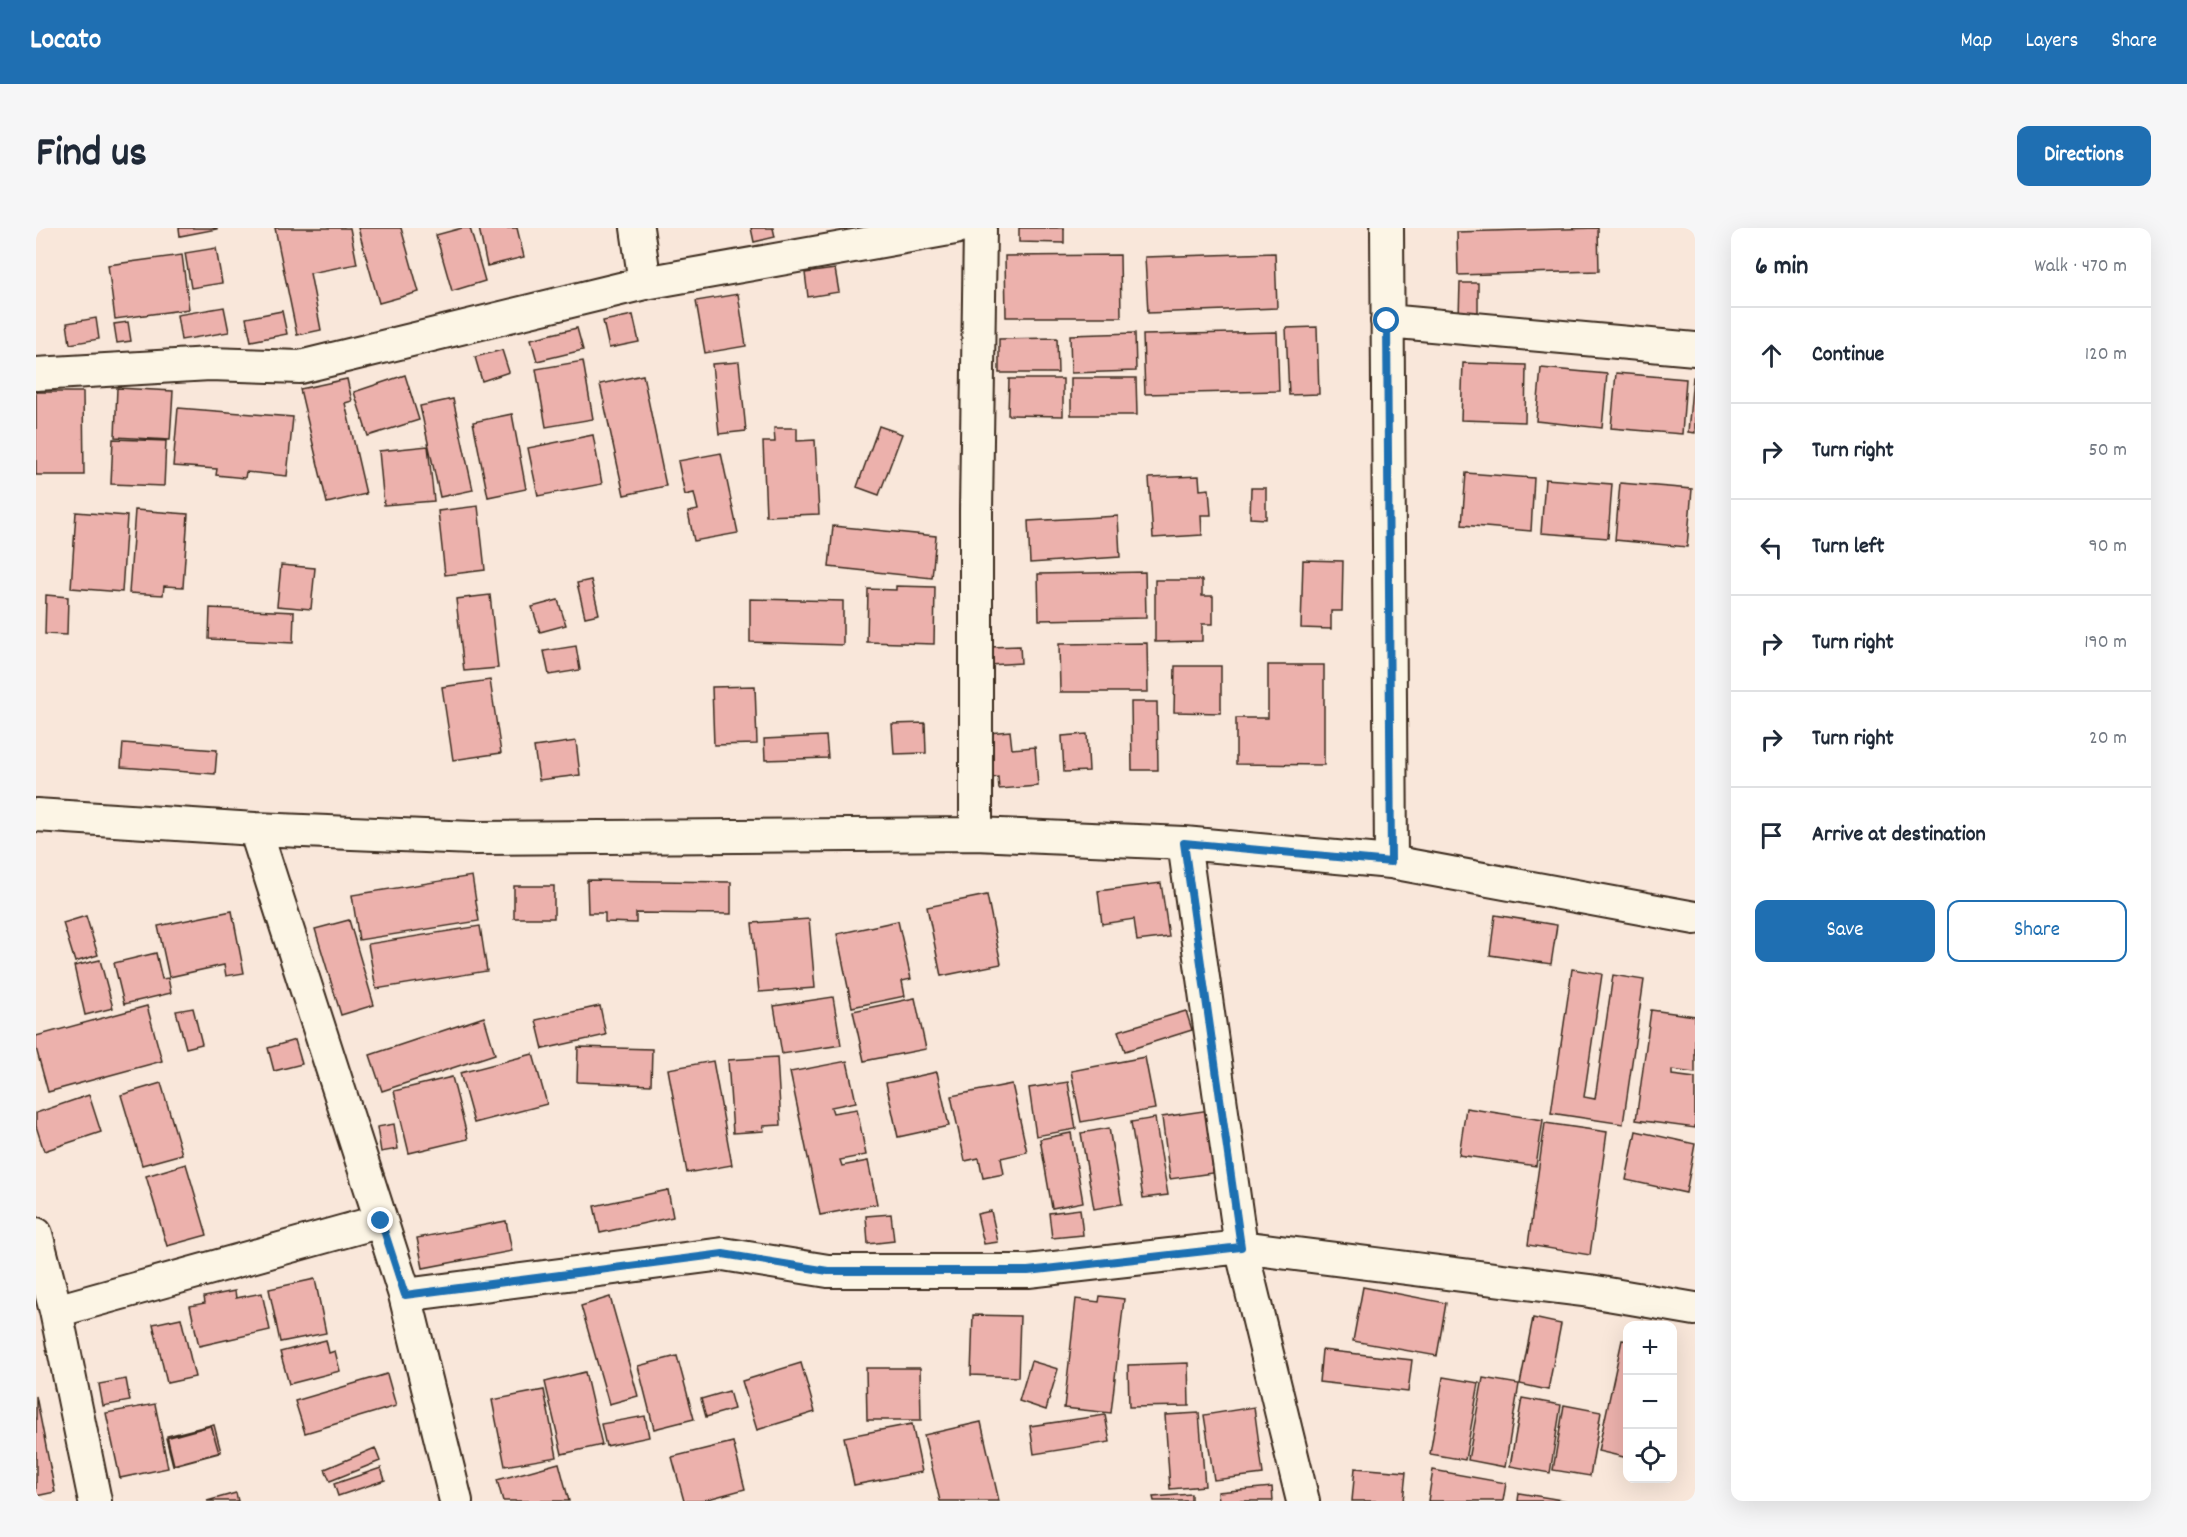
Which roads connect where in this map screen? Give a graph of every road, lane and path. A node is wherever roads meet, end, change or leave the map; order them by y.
1 (637, 228) edge
2 (955, 228) edge
3 (980, 228) edge
4 (1387, 228) edge
5 (645, 283) junction
6 (1387, 321) junction
7 (1695, 349) edge
8 (36, 374) edge
9 (36, 815) edge
10 (255, 829) junction
11 (976, 834) junction
12 (1184, 843) junction
13 (1391, 862) junction
14 (1695, 918) edge
15 (381, 1221) junction
16 (36, 1234) edge
17 (1241, 1247) junction
18 (405, 1295) junction
19 (1695, 1309) edge
20 (56, 1311) junction
21 (95, 1501) edge
22 (456, 1501) edge
23 (1303, 1501) edge

1 - 5 street
2 - 5 street
3 - 11 street
4 - 6 street
5 - 8 street
6 - 7 street
6 - 13 street
9 - 10 street
10 - 11 street
10 - 15 street
11 - 12 street
12 - 13 street
12 - 17 street
13 - 14 street
15 - 18 street
15 - 20 street
16 - 20 street
17 - 18 street
17 - 19 street
17 - 23 street
18 - 22 street
20 - 21 street

